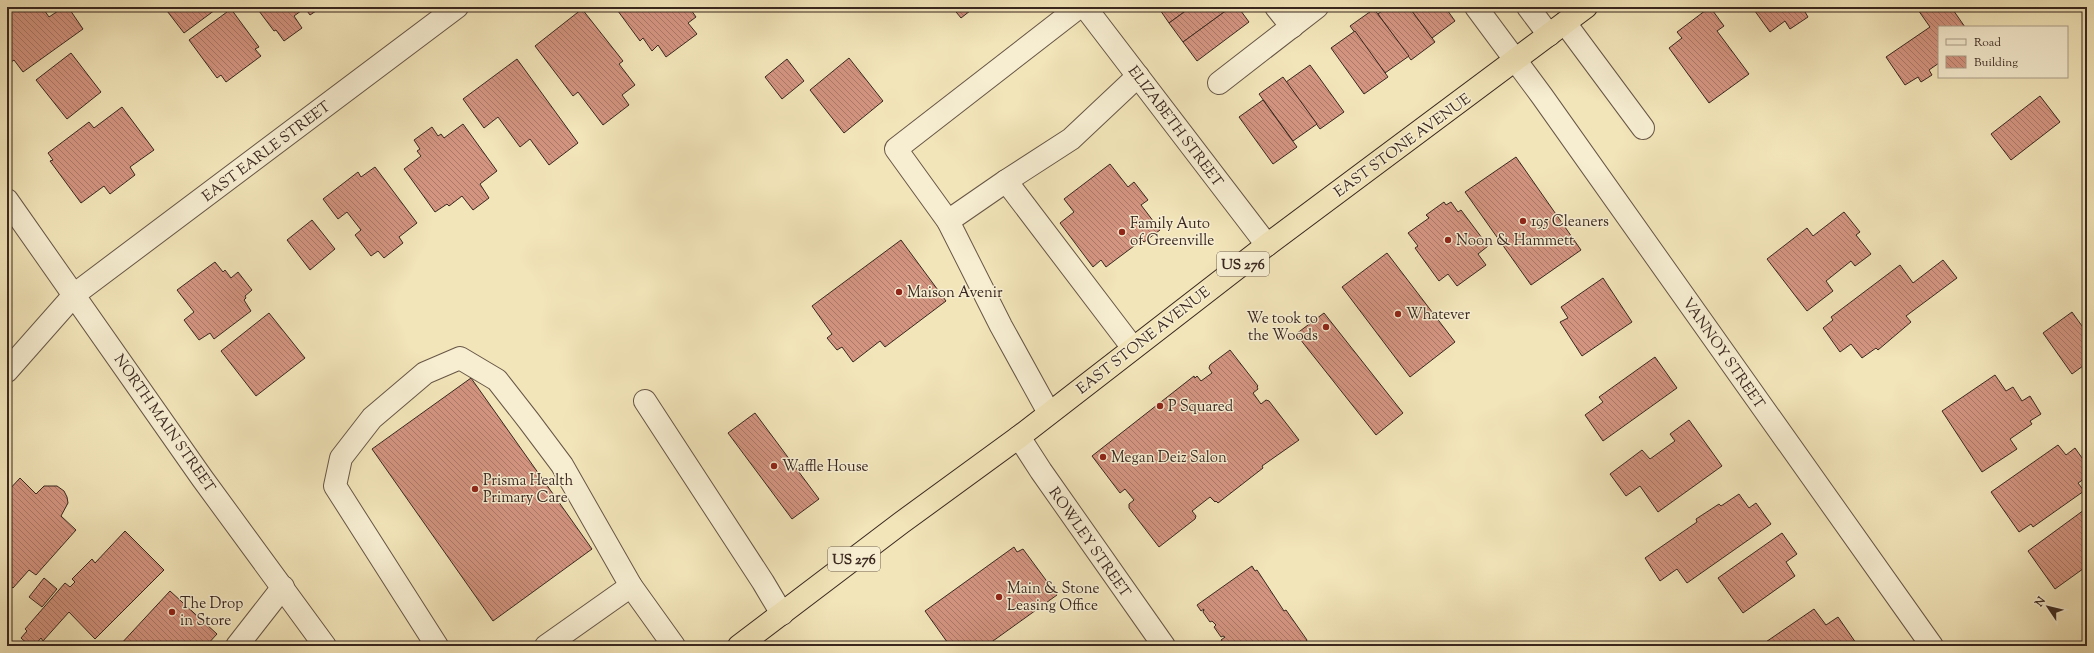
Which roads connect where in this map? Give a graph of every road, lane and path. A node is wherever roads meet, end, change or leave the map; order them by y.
1 (457, 7) edge
2 (1079, 7) edge
3 (1085, 7) edge
4 (1276, 7) edge
5 (1317, 7) edge
6 (1476, 7) edge
7 (1528, 7) edge
8 (1586, 7) edge
9 (1292, 27) junction
10 (1557, 29) junction
11 (1516, 60) junction
12 (1138, 76) junction
13 (1219, 83) dead end
14 (1643, 128) dead end
15 (1006, 181) junction
16 (7, 200) edge
17 (948, 221) junction
18 (1266, 245) junction
19 (75, 294) junction
20 (1133, 348) junction
21 (7, 371) edge
22 (645, 401) dead end
23 (1049, 413) junction
24 (1019, 437) junction
25 (631, 586) junction
26 (283, 588) junction
27 (782, 614) junction
28 (237, 646) edge
29 (325, 646) edge
30 (437, 646) edge
31 (546, 646) edge
32 (674, 646) edge
33 (739, 646) edge
34 (1164, 646) edge
35 (1932, 646) edge

1 - 19 street, EAST EARLE STREET
2 - 17 street
3 - 12 street, ELIZABETH STREET
4 - 9 street
5 - 9 street
6 - 11 street, VANNOY STREET
7 - 10 street
8 - 10 highway, EAST STONE AVENUE / US 276
9 - 13 street
10 - 11 highway, EAST STONE AVENUE / US 276
10 - 14 street
11 - 18 highway, EAST STONE AVENUE / US 276
11 - 35 street, VANNOY STREET
12 - 15 street
12 - 18 street, ELIZABETH STREET
15 - 17 street
15 - 20 street
16 - 19 street, NORTH MAIN STREET
17 - 23 street
18 - 20 highway, EAST STONE AVENUE / US 276
19 - 21 street, EAST EARLE STREET
19 - 26 street, NORTH MAIN STREET
20 - 23 highway, EAST STONE AVENUE / US 276
22 - 27 street
23 - 24 highway, EAST STONE AVENUE / US 276
24 - 27 highway, EAST STONE AVENUE / US 276
24 - 34 street, ROWLEY STREET
25 - 30 street
25 - 31 street
25 - 32 street
26 - 28 street
26 - 29 street, NORTH MAIN STREET
27 - 33 highway, EAST STONE AVENUE / US 276

